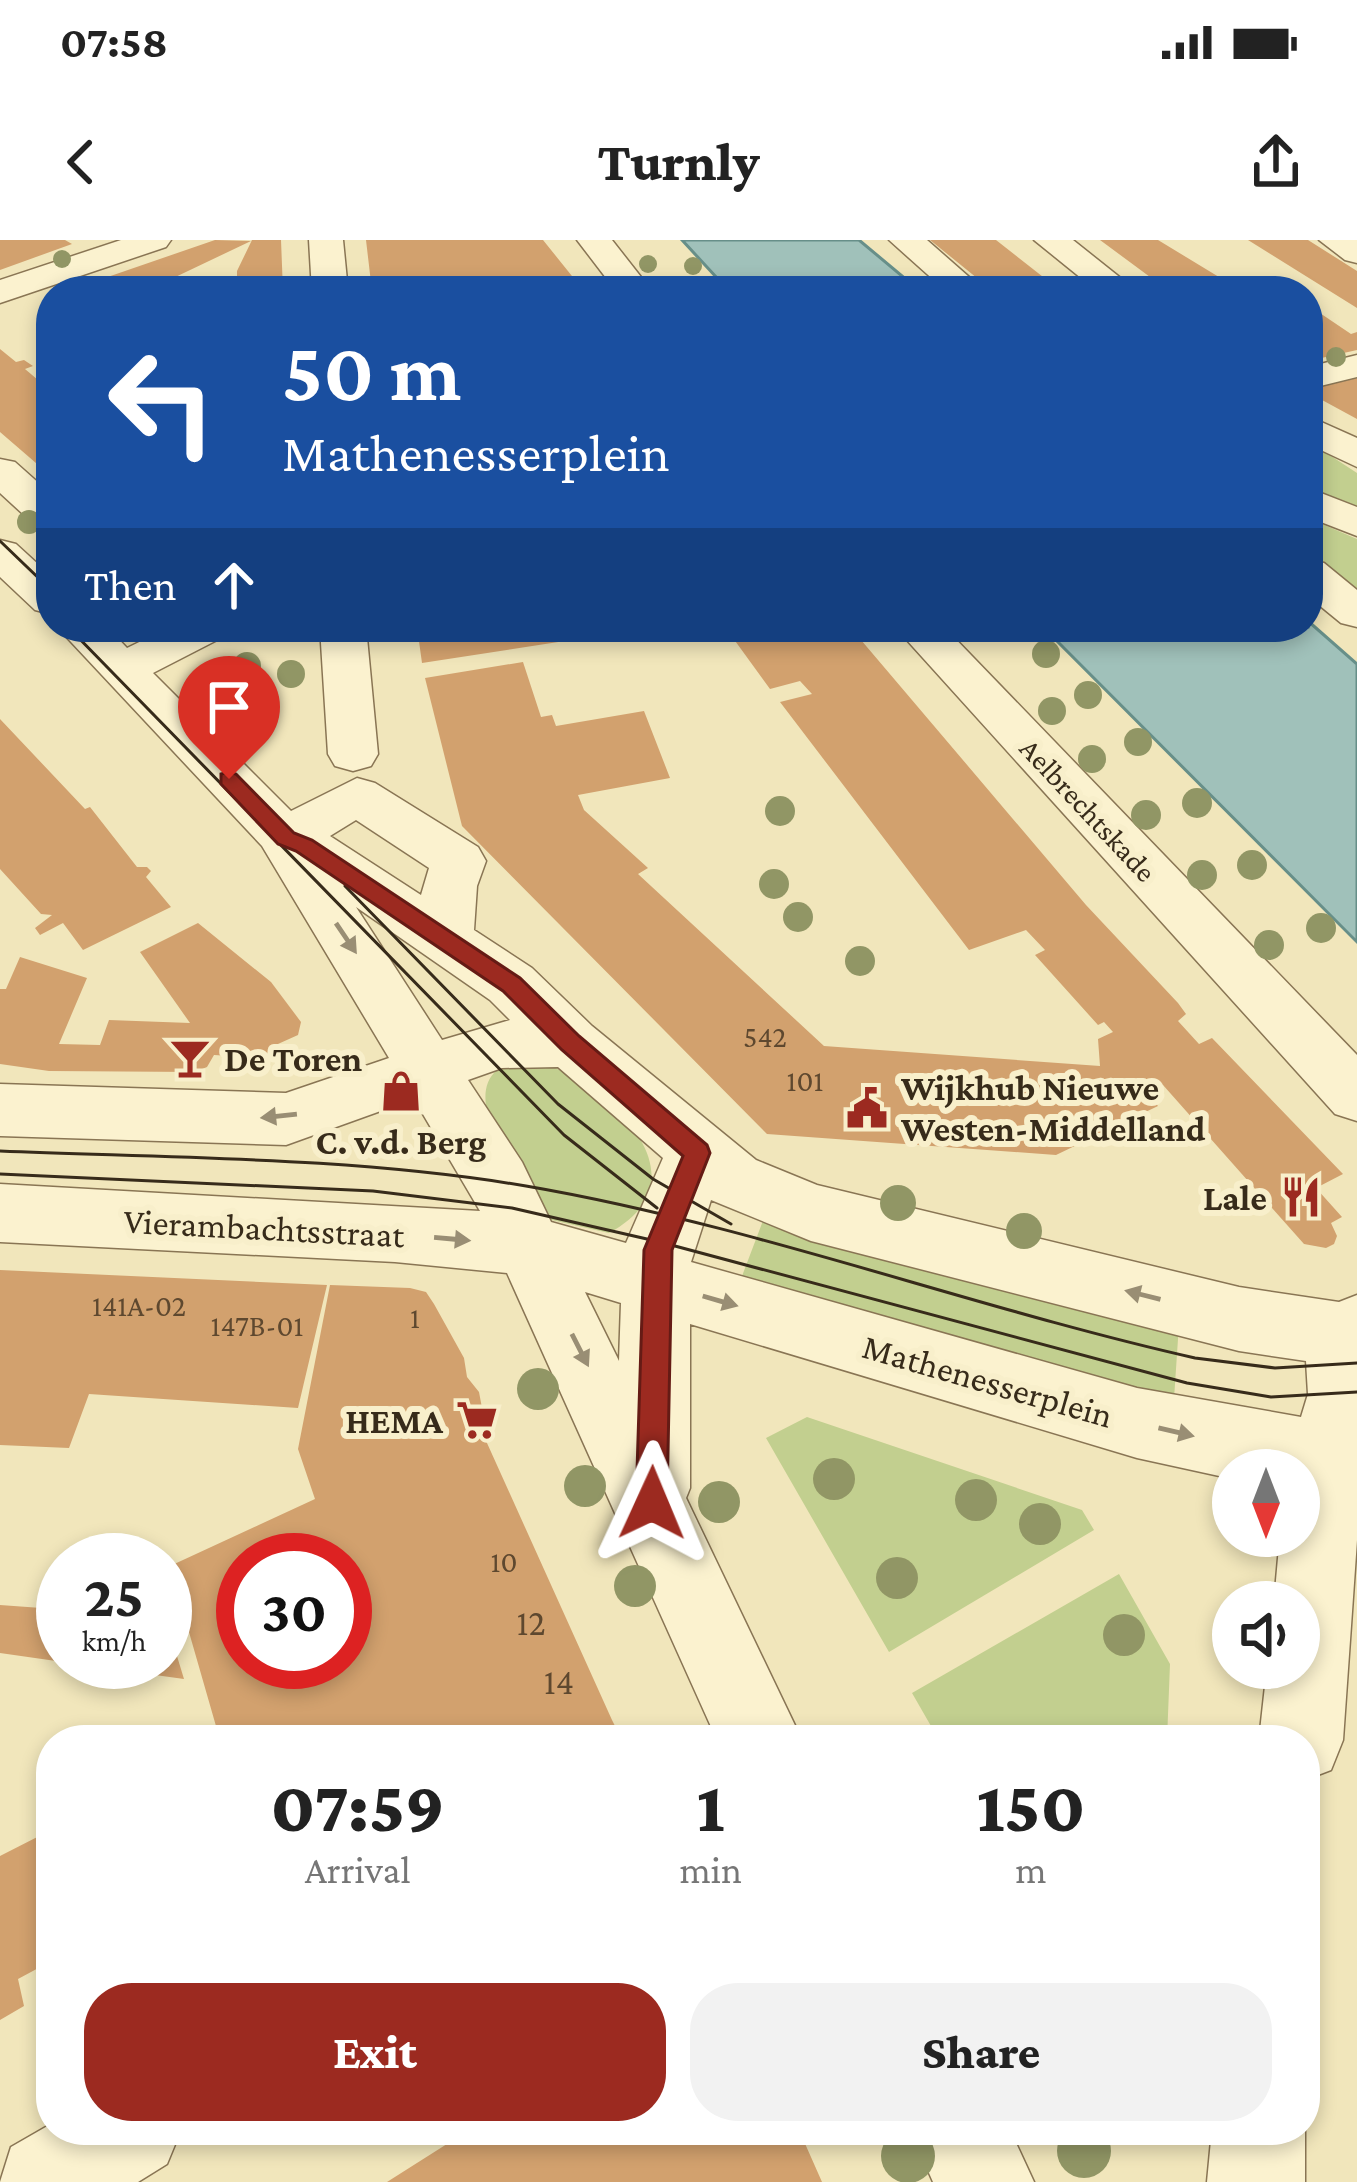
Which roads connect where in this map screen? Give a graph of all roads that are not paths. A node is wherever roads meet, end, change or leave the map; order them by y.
1 (154, 240) edge
2 (326, 240) edge
3 (594, 240) edge
4 (906, 240) edge
5 (1051, 240) edge
6 (1336, 240) edge
7 (110, 246) edge
8 (1357, 253) edge
9 (38, 276) edge
10 (329, 276) edge
11 (622, 276) edge
12 (949, 276) edge
13 (1099, 276) edge
14 (36, 277) edge
15 (0, 292) edge
16 (1357, 366) edge
17 (1323, 374) edge
18 (1323, 436) edge
19 (1357, 455) edge
20 (0, 471) edge
21 (36, 503) edge
22 (1323, 508) edge
23 (1357, 523) edge
24 (0, 554) edge
25 (36, 586) edge
26 (1323, 586) edge
27 (1357, 614) edge
28 (132, 642) edge
29 (344, 642) edge
30 (932, 642) edge
31 (102, 648) edge
32 (353, 754) dead end
33 (309, 824) junction
34 (1261, 990) junction
35 (571, 1043) junction
36 (1357, 1054) edge
37 (429, 1067) junction
38 (1357, 1096) edge
39 (0, 1110) edge
40 (697, 1153) junction
41 (0, 1213) edge
42 (527, 1245) junction
43 (656, 1282) junction
44 (1351, 1340) edge
45 (1341, 1455) edge
46 (652, 1503) junction
47 (753, 1725) edge
48 (1303, 1725) edge
49 (108, 2145) edge
50 (966, 2145) edge
51 (1259, 2145) edge
52 (46, 2182) edge
53 (985, 2182) edge
54 (1256, 2182) edge

1 - 7 street
2 - 10 street
3 - 11 street
4 - 12 street
5 - 13 street
6 - 8 street
7 - 9 street
14 - 15 street
16 - 17 street
18 - 19 street
20 - 21 street
22 - 23 street
24 - 25 street
26 - 27 street
28 - 31 street
29 - 32 street
30 - 34 street, Aelbrechtskade
31 - 33 street
33 - 35 street
33 -> 37 street
34 - 36 street, Aelbrechtskade
34 - 38 street, Aelbrechtskade
35 - 37 street
35 - 40 street
37 -> 39 street
37 - 42 street
40 - 43 street
44 -> 40 street
41 -> 42 street, Vierambachtsstraat
42 - 43 street, Mathenesserplein
42 -> 46 street
43 -> 45 street, Mathenesserplein
43 - 46 street
44 - 45 street
45 - 48 street
46 - 47 street
49 - 52 street
50 - 53 street
51 - 54 street

